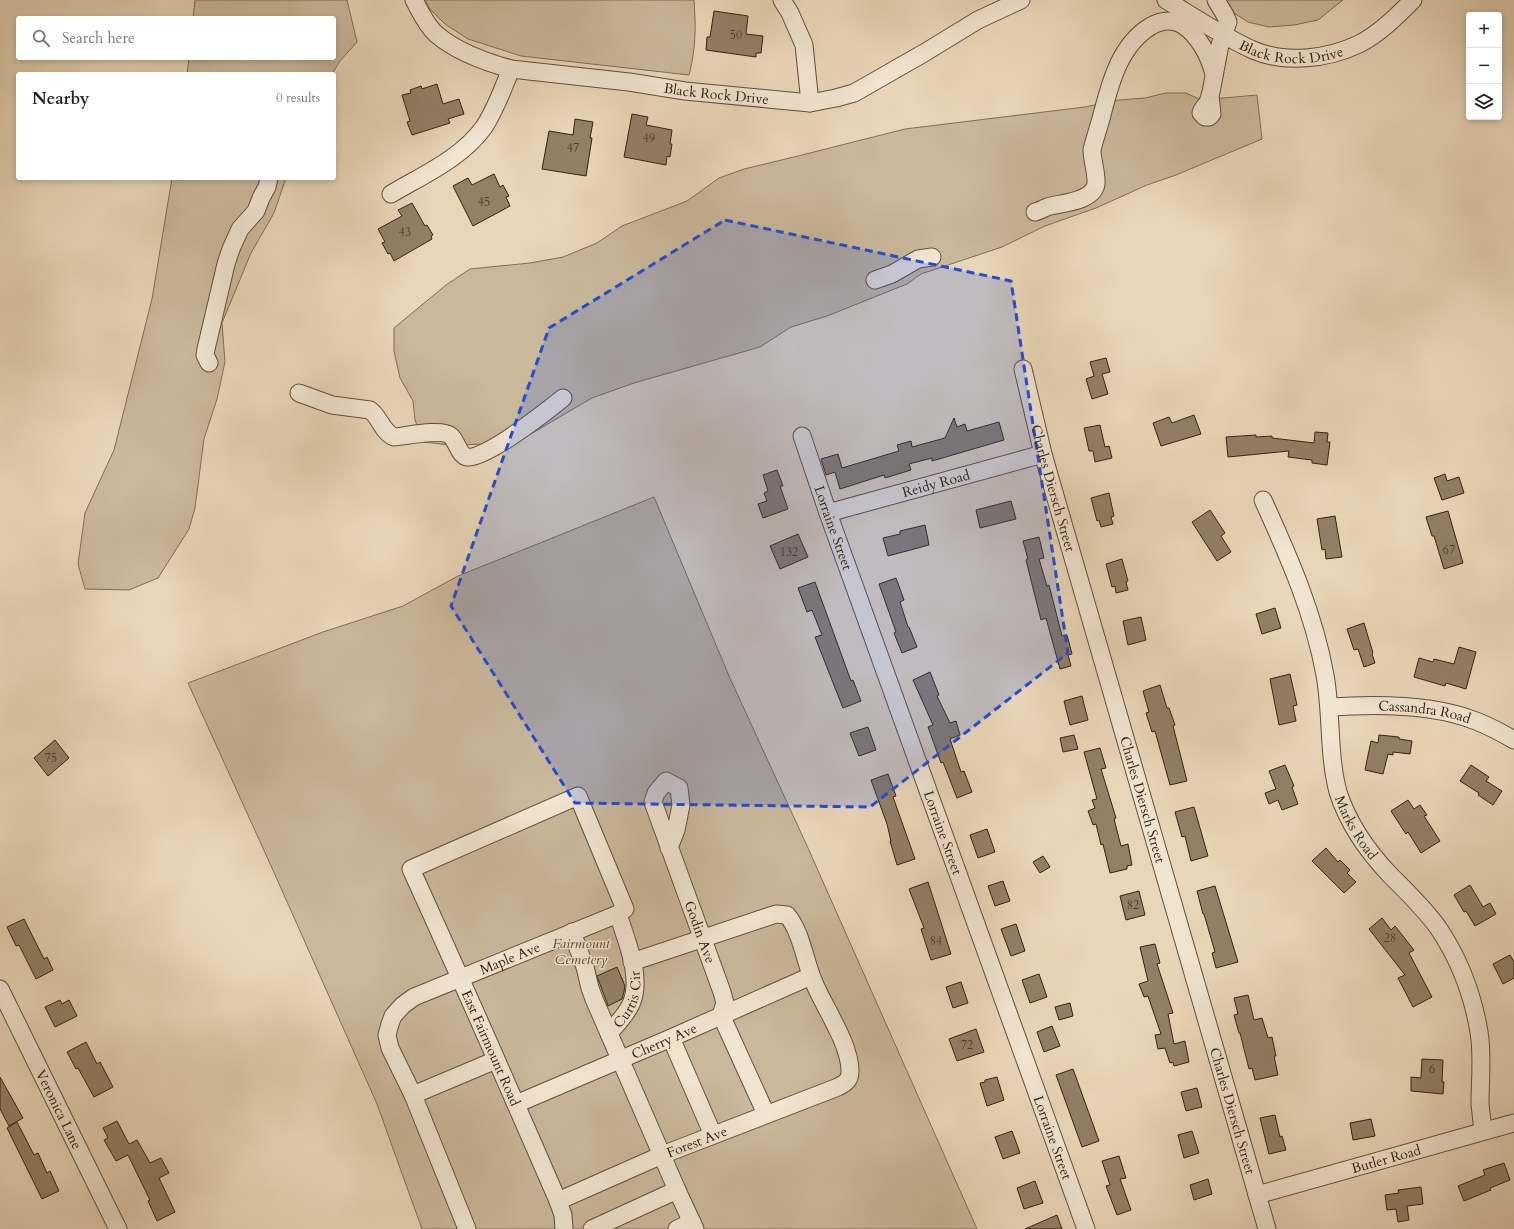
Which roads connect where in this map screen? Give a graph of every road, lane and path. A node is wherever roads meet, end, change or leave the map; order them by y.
1 (414, 0) edge
2 (782, 0) edge
3 (1021, 0) edge
4 (1166, 0) edge
5 (1216, 0) edge
6 (1412, 0) edge
7 (1224, 34) junction
8 (511, 69) junction
9 (1214, 74) junction
10 (1210, 95) dead end
11 (810, 103) junction
12 (269, 180) edge
13 (391, 194) dead end
14 (1035, 212) dead end
15 (932, 257) dead end
16 (875, 280) dead end
17 (209, 363) dead end
18 (1023, 370) dead end
19 (299, 393) dead end
20 (563, 398) dead end
21 (802, 436) dead end
22 (1043, 454) junction
23 (1263, 500) dead end
24 (828, 513) junction
25 (1330, 707) junction
26 (1514, 740) edge
27 (669, 848) dead end
28 (411, 869) joint
29 (621, 912) junction
30 (572, 932) junction
31 (702, 938) junction
32 (632, 962) junction
33 (811, 976) junction
34 (460, 979) junction
35 (1, 992) edge
36 (721, 1015) junction
37 (609, 1034) junction
38 (671, 1038) junction
39 (496, 1060) junction
40 (620, 1060) junction
41 (412, 1095) junction
42 (516, 1104) junction
43 (766, 1114) junction
44 (1514, 1123) edge
45 (1483, 1131) junction
46 (713, 1135) junction
47 (662, 1155) junction
48 (677, 1190) junction
49 (1257, 1195) junction
50 (558, 1201) junction
51 (688, 1227) edge
52 (118, 1229) edge
53 (467, 1229) edge
54 (564, 1229) edge
55 (592, 1229) edge
56 (1086, 1229) edge
57 (1267, 1229) edge

1 - 8 street, Black Rock Drive
2 - 11 street
3 - 11 street, Black Rock Drive
4 - 7 street, Black Rock Drive
5 - 7 street
6 - 7 street, Black Rock Drive
7 - 9 street
8 - 11 street, Black Rock Drive
8 - 13 street
9 - 10 street
9 - 14 street
12 - 17 street
15 - 16 street
18 - 22 street, Charles Diersch Street
19 - 20 street
21 - 24 street, Lorraine Street
22 - 24 street, Reidy Road
22 - 49 street, Charles Diersch Street
23 - 25 street, Marks Road
24 - 56 street, Lorraine Street
25 - 26 street, Cassandra Road
25 - 45 street, Marks Road
27 - 31 street, Godin Ave
28 - 29 street, Curtis Cir
28 - 34 street, East Fairmount Road
29 - 30 street, Maple Ave
29 - 32 street, Curtis Cir
30 - 34 street, Maple Ave
30 - 37 street
31 - 32 street
31 - 33 street
31 - 36 street, Godin Ave
32 - 37 street, Curtis Cir
33 - 36 street, Cherry Ave
33 - 43 street, Forest Ave
34 - 39 street, East Fairmount Road
34 - 41 street, Maple Ave
35 - 52 street, Veronica Lane
36 - 38 street, Cherry Ave
36 - 43 street
37 - 40 street
38 - 40 street, Cherry Ave
38 - 46 street
39 - 41 street
39 - 42 street, East Fairmount Road
40 - 42 street, Cherry Ave
40 - 47 street
41 - 53 street, Maple Ave
42 - 50 street, East Fairmount Road
43 - 46 street, Forest Ave
44 - 45 street, Butler Road
45 - 49 street, Butler Road
46 - 47 street, Forest Ave
47 - 48 street
47 - 50 street, Forest Ave
48 - 51 street
48 - 55 street
49 - 57 street, Charles Diersch Street
50 - 54 street, East Fairmount Road

